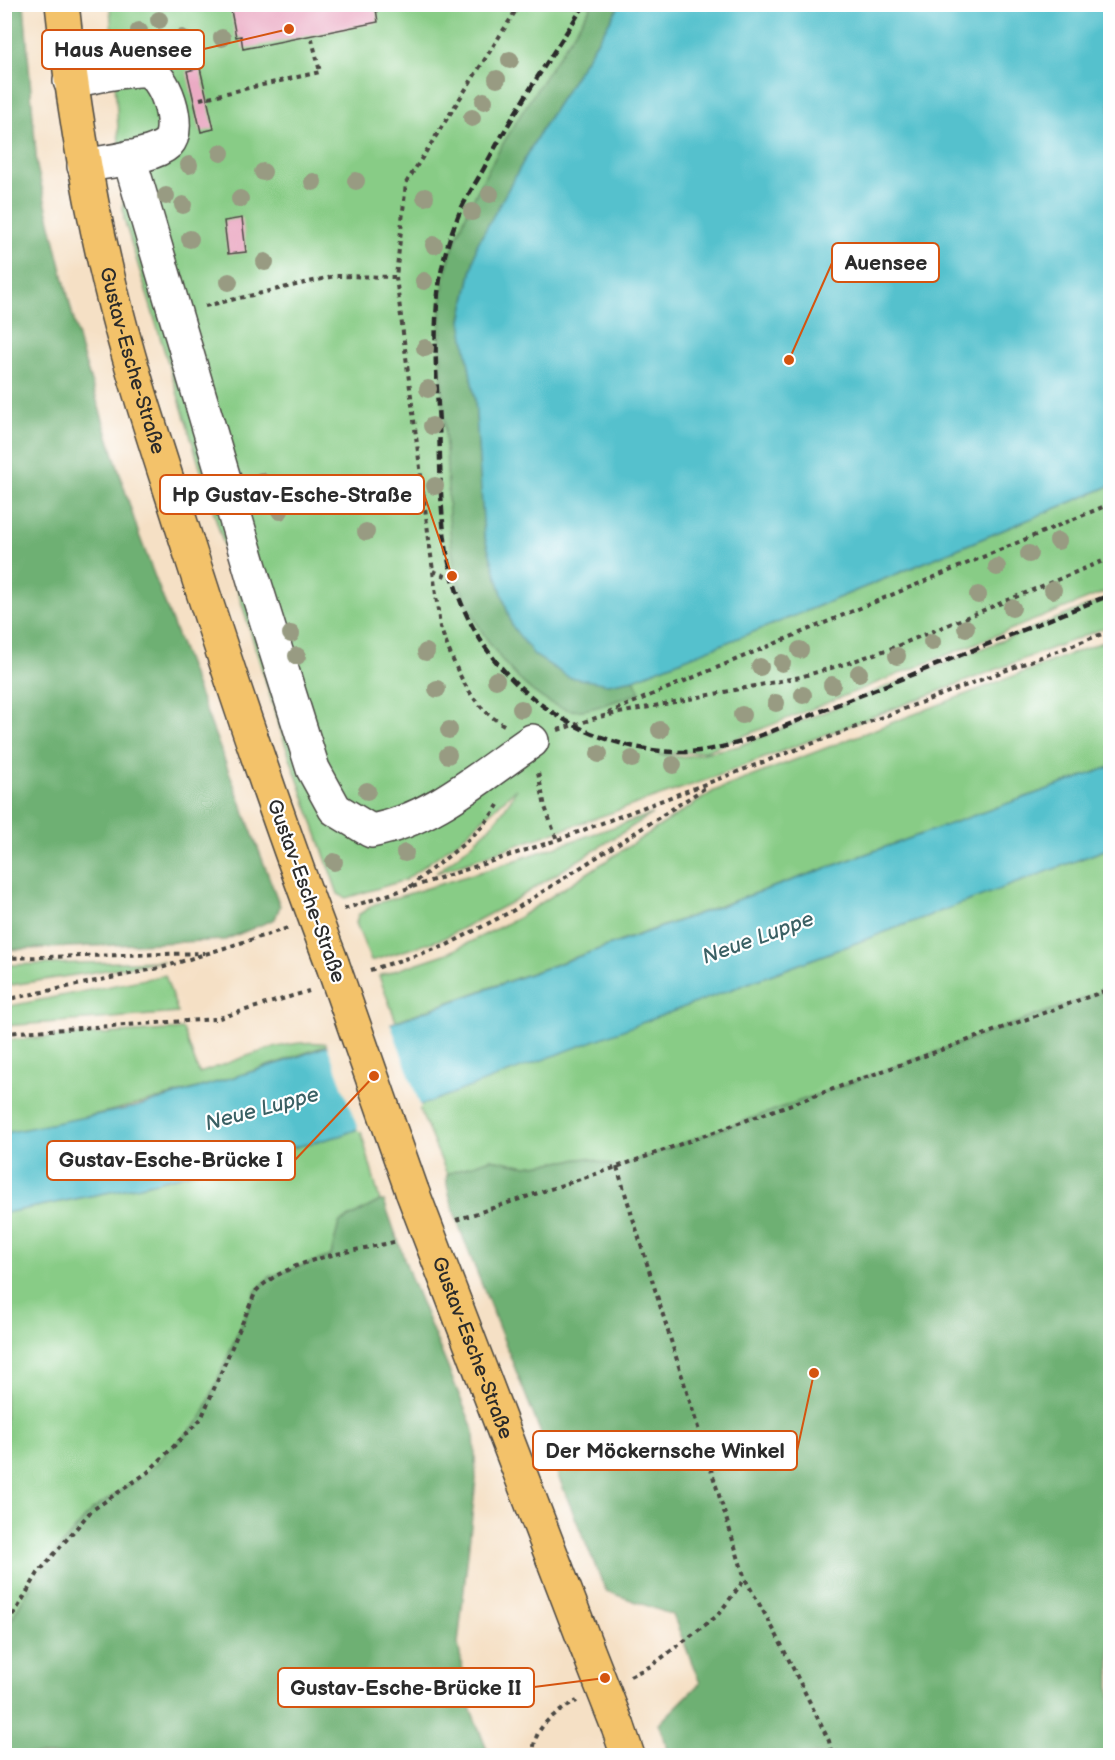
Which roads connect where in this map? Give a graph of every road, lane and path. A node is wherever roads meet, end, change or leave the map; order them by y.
1 (62, 4) edge
2 (519, 4) edge
3 (311, 35) dead end
4 (70, 81) junction
5 (170, 107) junction
6 (129, 157) junction
7 (84, 166) junction
8 (396, 277) junction
9 (175, 314) junction
10 (1110, 504) edge
11 (1110, 558) edge
12 (432, 570) junction
13 (448, 577) dead end
14 (1110, 631) edge
15 (599, 717) junction
16 (546, 735) junction
17 (710, 784) junction
18 (502, 799) dead end
19 (545, 807) dead end
20 (557, 840) junction
21 (409, 888) junction
22 (362, 903) dead end
23 (274, 933) dead end
24 (209, 953) junction
25 (4, 958) edge
26 (370, 970) dead end
27 (1110, 990) edge
28 (309, 991) dead end
29 (4, 1000) edge
30 (4, 1033) edge
31 (617, 1167) junction
32 (427, 1231) junction
33 (745, 1579) junction
34 (4, 1631) edge
35 (632, 1675) dead end
36 (582, 1698) dead end
37 (623, 1742) edge
38 (534, 1755) edge
39 (832, 1755) edge

1 - 4 main road, Gustav-Esche-Straße
2 - 8 path
3 - 5 path
4 - 5 lane
4 - 7 main road, Gustav-Esche-Straße
5 - 6 lane
6 - 7 lane
6 - 9 lane
7 - 32 main road, Gustav-Esche-Straße, bridge
8 - 9 path
8 - 12 path
9 - 16 lane
10 - 15 path
11 - 15 path
12 - 13 path
12 - 16 path
14 - 17 path
15 - 16 path
17 - 20 path
17 - 26 path
18 - 21 path
19 - 20 path
20 - 21 path
21 - 22 path
23 - 24 path
24 - 25 path
24 - 29 path
27 - 31 path
28 - 30 path
31 - 32 path
31 - 33 path
32 - 34 path
32 - 37 main road, Gustav-Esche-Straße, bridge
33 - 35 path
33 - 39 path
36 - 38 path

